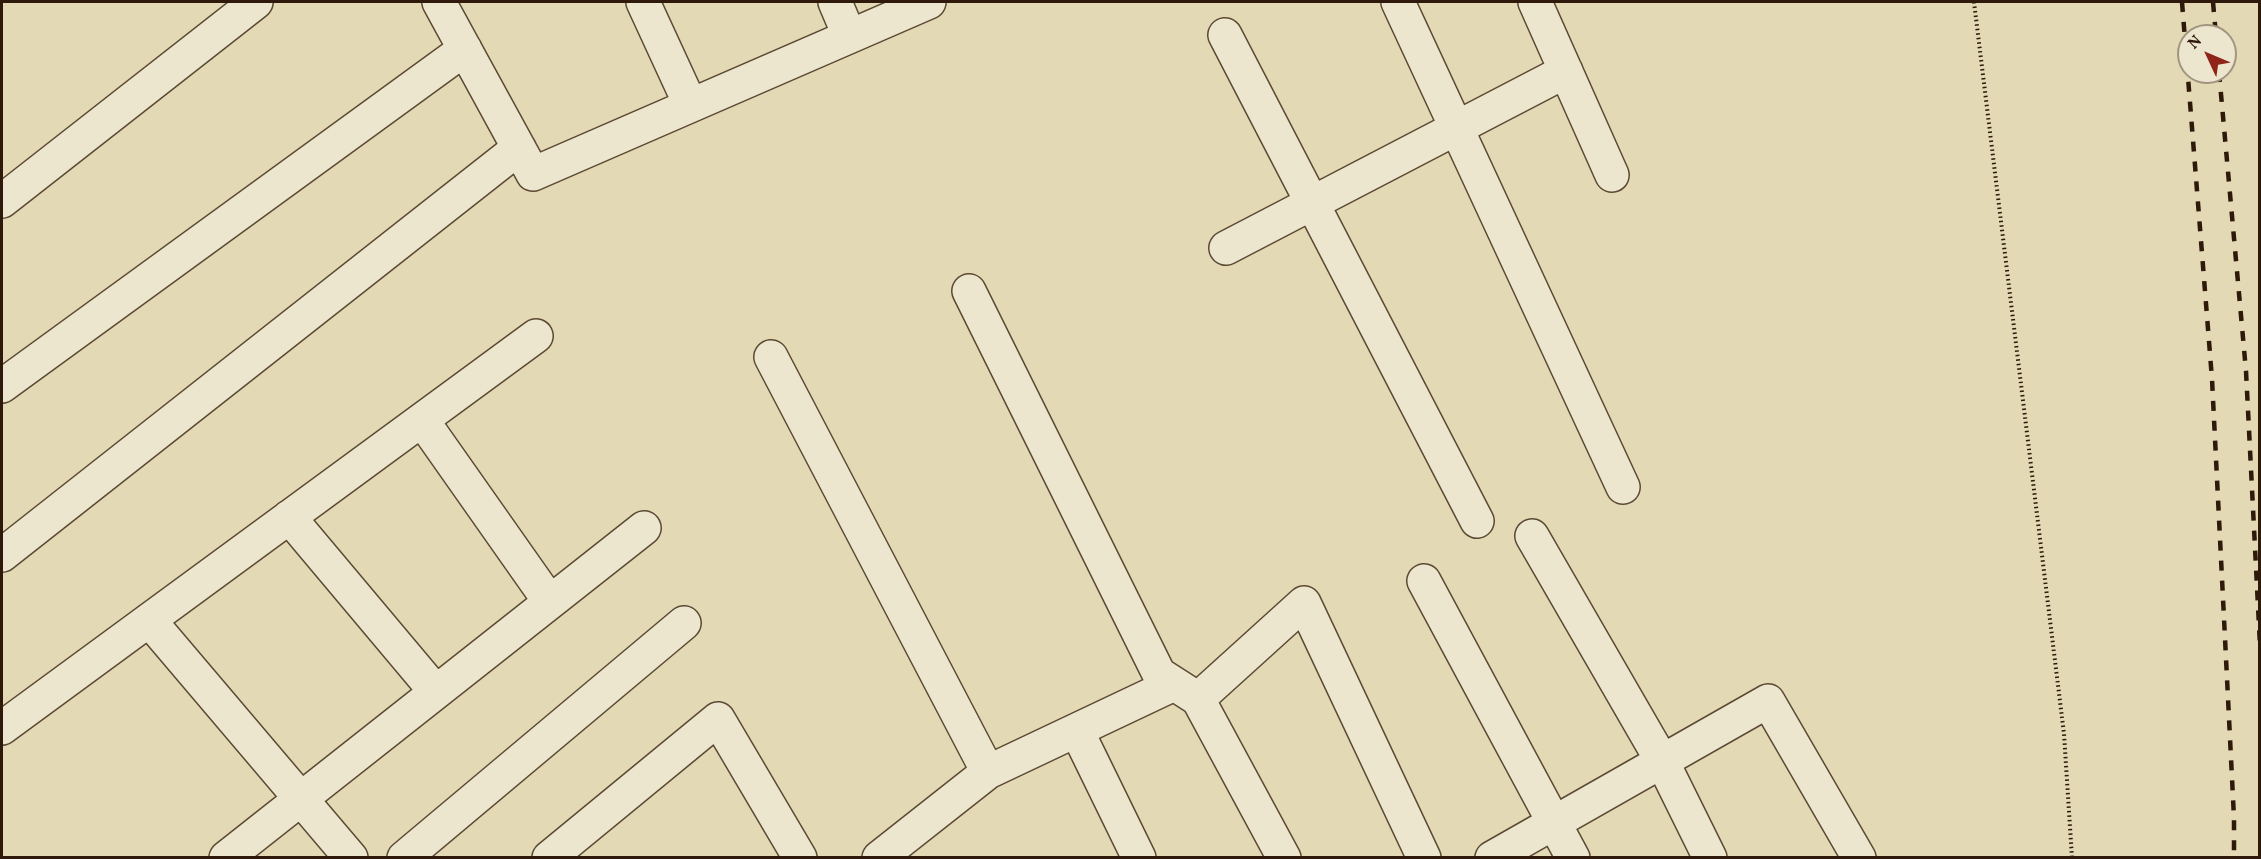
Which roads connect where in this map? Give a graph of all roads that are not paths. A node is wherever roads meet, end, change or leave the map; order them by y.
1 (256, 2) edge
2 (439, 2) edge
3 (643, 2) edge
4 (835, 2) edge
5 (929, 2) edge
6 (1398, 2) edge
7 (1535, 2) edge
8 (849, 35) junction
9 (1225, 35) dead end
10 (465, 49) junction
11 (1566, 71) junction
12 (690, 104) junction
13 (1456, 128) junction
14 (519, 148) junction
15 (1612, 175) dead end
16 (2, 201) edge
17 (1312, 203) junction
18 (1226, 248) dead end
19 (969, 291) dead end
20 (536, 336) dead end
21 (771, 357) dead end
22 (2, 386) edge
23 (422, 420) junction
24 (1623, 487) dead end
25 (289, 517) junction
26 (1477, 521) dead end
27 (644, 528) dead end
28 (1532, 536) dead end
29 (2, 555) edge
30 (1424, 581) dead end
31 (550, 602) junction
32 (150, 620) junction
33 (684, 623) dead end
34 (436, 692) junction
35 (1186, 692) junction
36 (2, 728) edge
37 (1077, 731) junction
38 (1662, 761) junction
39 (988, 772) junction
40 (301, 798) junction
41 (1555, 822) junction
42 (226, 858) edge
43 (351, 858) edge
44 (404, 858) edge
45 (549, 858) edge
46 (800, 858) edge
47 (879, 858) edge
48 (1140, 858) edge
49 (1284, 858) edge
50 (1424, 858) edge
51 (1492, 858) edge
52 (1573, 858) edge
53 (1710, 858) edge
54 (1859, 858) edge

1 - 16 street
2 - 10 street
3 - 12 street
4 - 8 street
5 - 8 street
6 - 13 street
7 - 11 street
8 - 12 street
9 - 17 street
10 - 14 street
10 - 22 street
11 - 13 street
11 - 15 street
12 - 14 street
13 - 17 street
13 - 24 street
14 - 29 street
17 - 18 street
17 - 26 street
19 - 35 street
20 - 23 street
21 - 39 street
23 - 25 street
23 - 31 street
25 - 32 street
25 - 34 street
27 - 31 street
28 - 38 street
30 - 41 street
31 - 34 street
32 - 36 street
32 - 40 street
33 - 44 street
34 - 40 street
35 - 37 street
35 - 49 street
35 - 50 street
37 - 39 street
37 - 48 street
38 - 41 street
38 - 53 street
38 - 54 street
39 - 47 street
40 - 42 street
40 - 43 street
41 - 51 street
41 - 52 street
45 - 46 street

